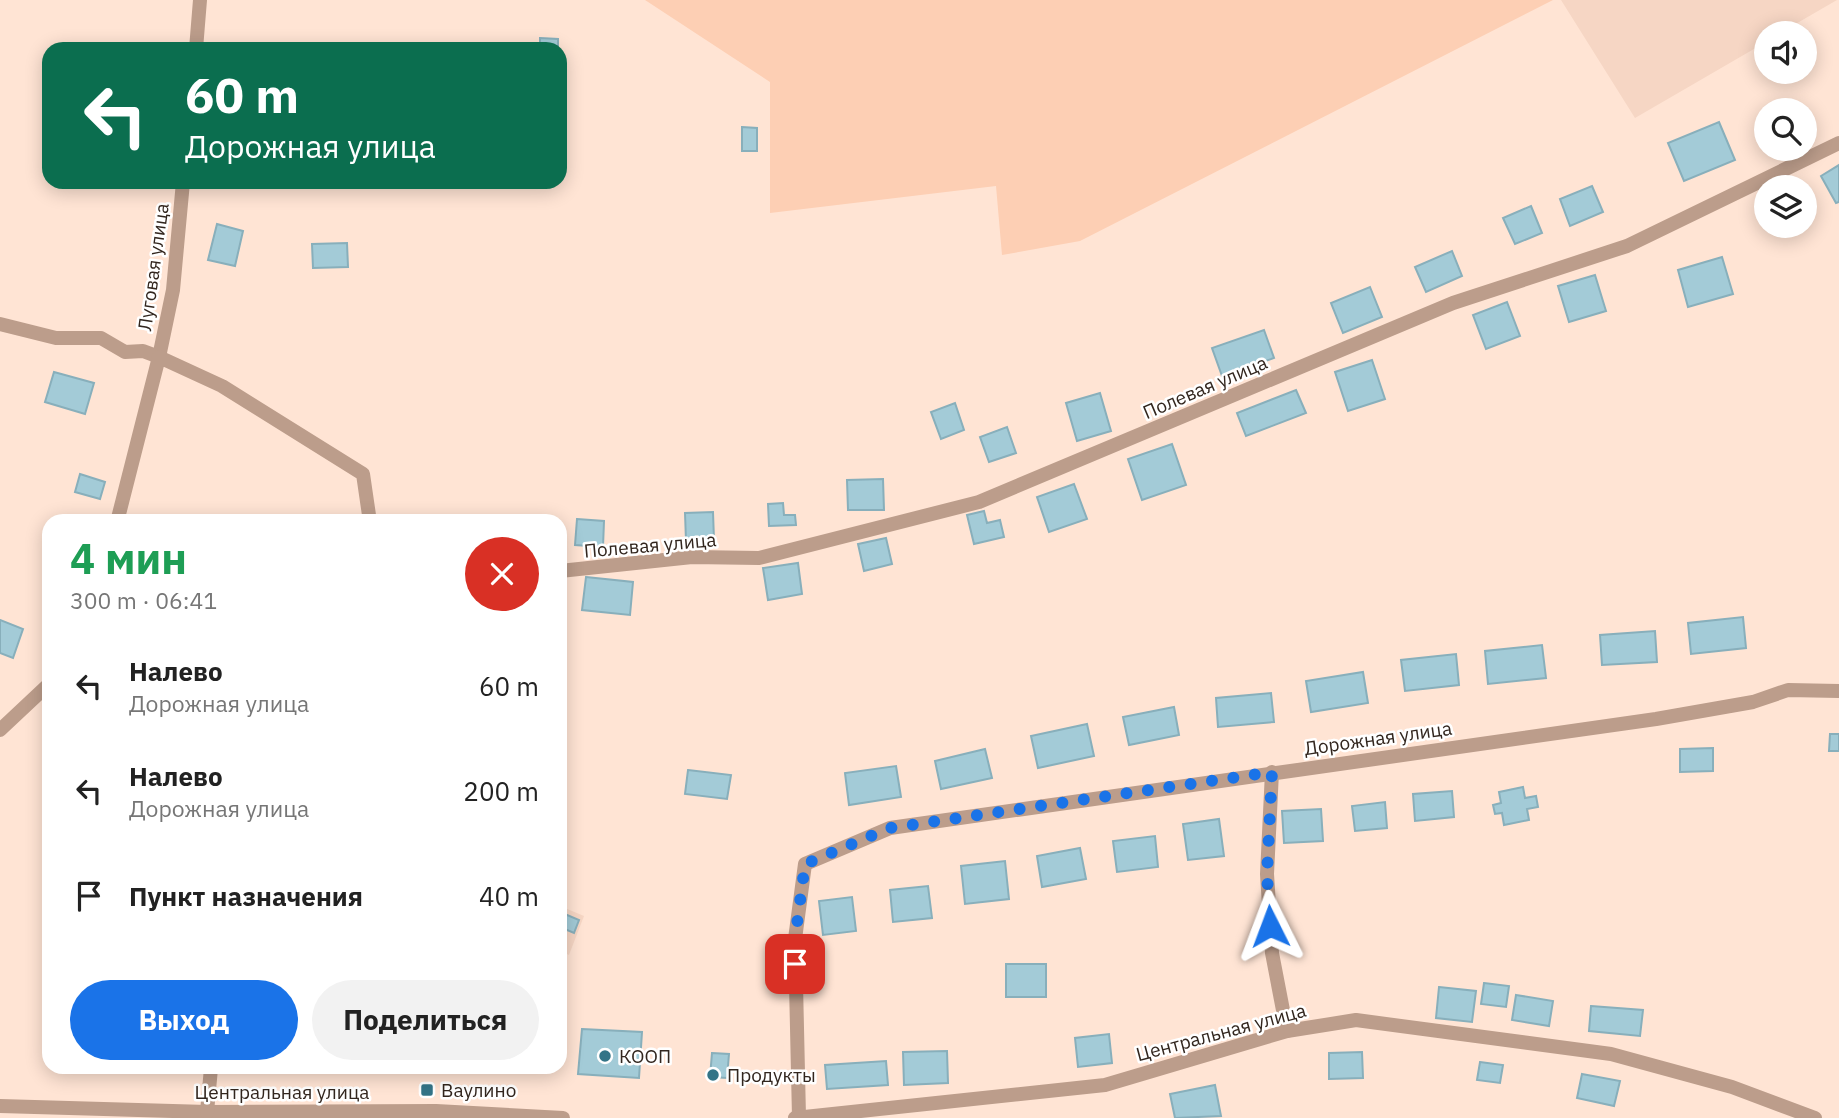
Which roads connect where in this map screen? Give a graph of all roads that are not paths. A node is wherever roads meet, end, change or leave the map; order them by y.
1 (201, 0) edge
2 (197, 42) edge
3 (1839, 143) edge
4 (182, 189) edge
5 (0, 324) edge
6 (159, 357) junction
7 (119, 514) edge
8 (369, 514) edge
9 (567, 570) edge
10 (42, 691) edge
11 (1839, 691) edge
12 (0, 730) edge
13 (1272, 772) junction
14 (1287, 1031) junction
15 (210, 1074) edge
16 (0, 1106) edge
17 (207, 1112) junction
18 (125, 1114) edge
19 (524, 1117) edge
20 (563, 1118) edge
21 (797, 1118) edge
22 (1815, 1118) edge

1 - 2 street
3 - 9 street, Полевая улица
4 - 6 street, Луговая улица
5 - 6 street
6 - 7 street
6 - 8 street
10 - 12 street
11 - 13 street, Дорожная улица
13 - 14 street
13 - 21 street, Дорожная улица
14 - 21 street, Центральная улица
14 - 22 street, Центральная улица
15 - 17 street
16 - 18 street, Центральная улица
17 - 18 street, Центральная улица
17 - 19 street, Центральная улица
19 - 20 street, Центральная улица

